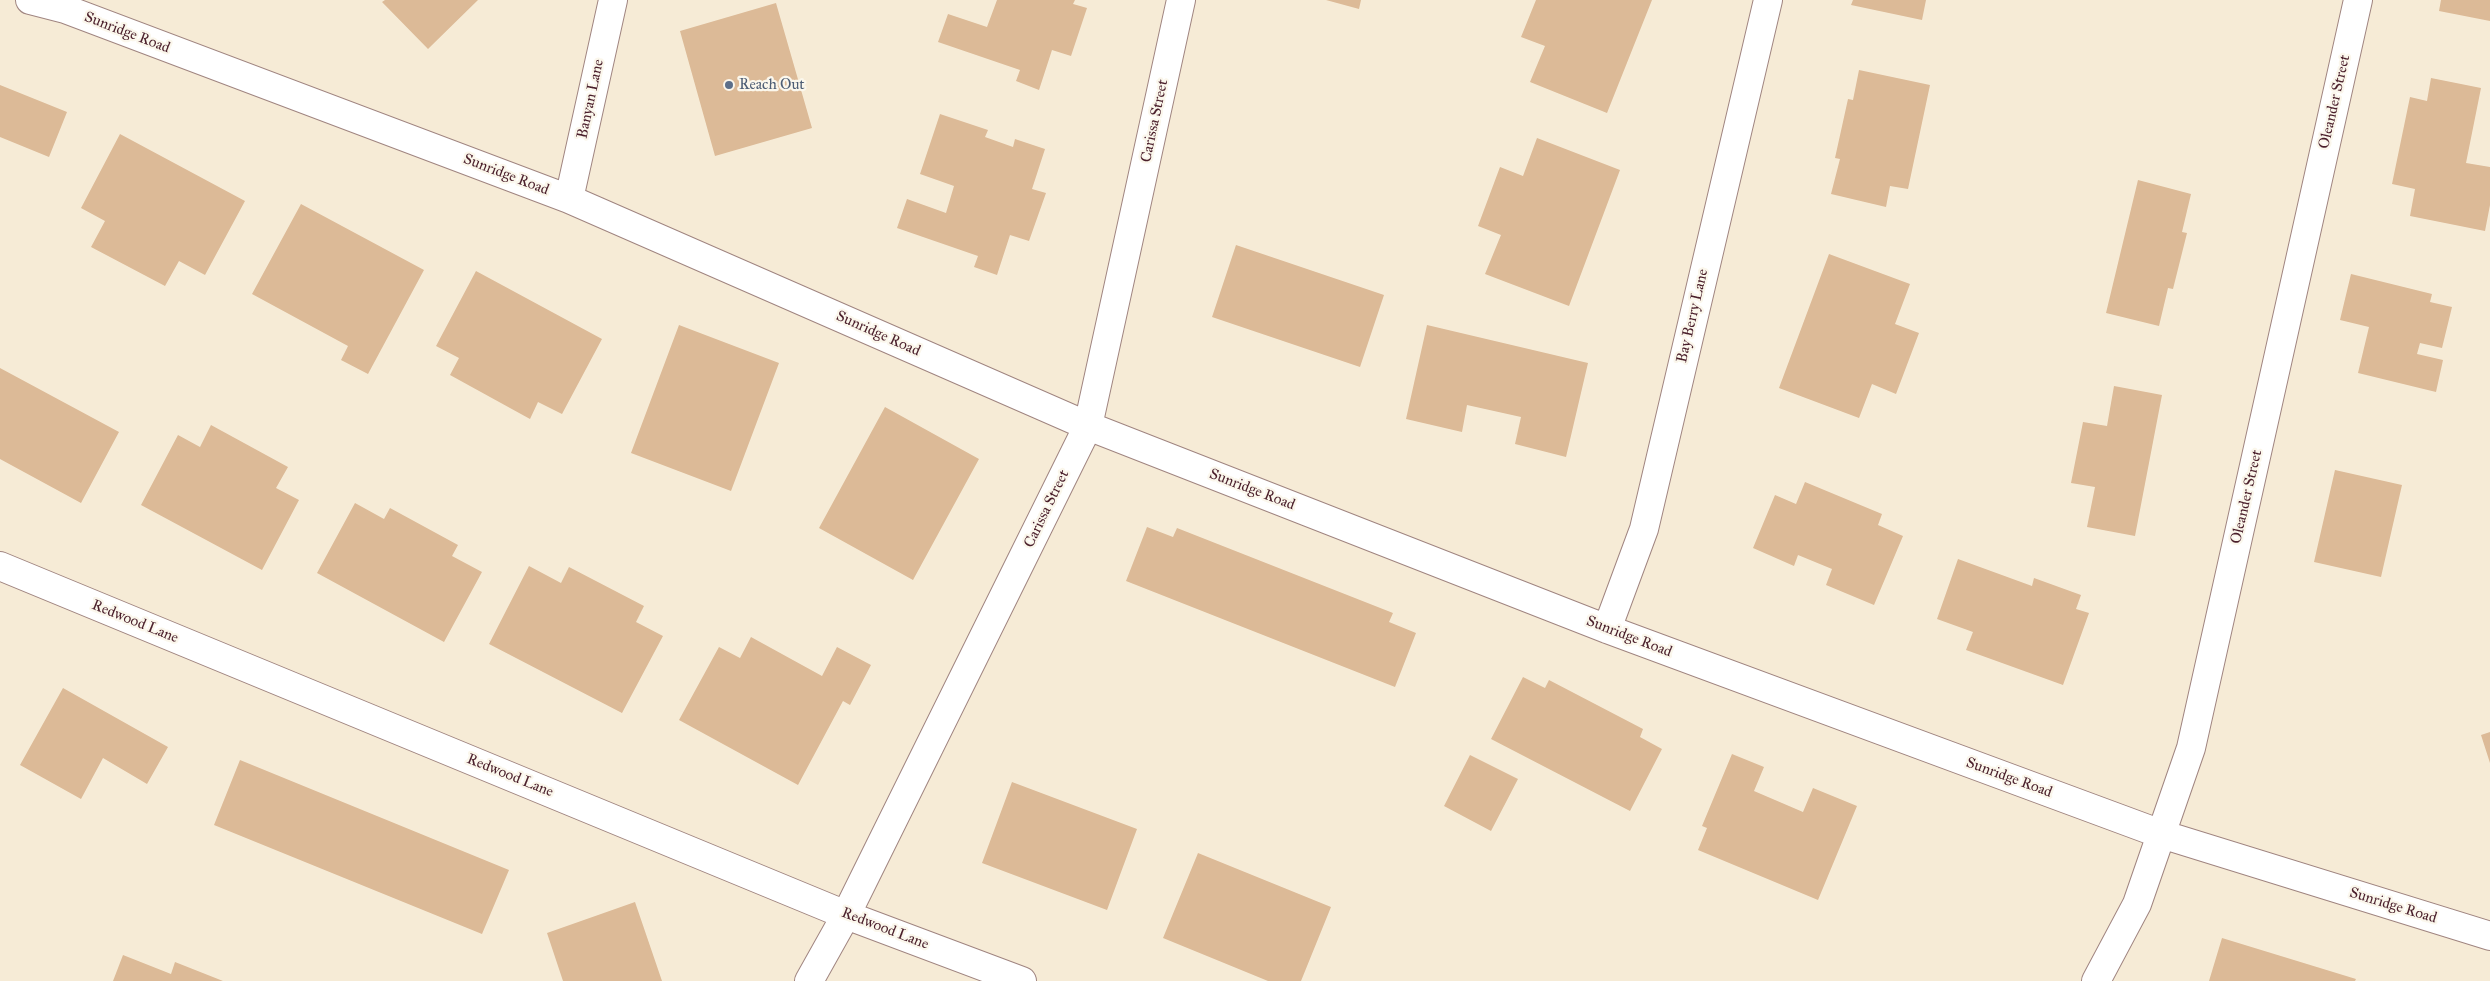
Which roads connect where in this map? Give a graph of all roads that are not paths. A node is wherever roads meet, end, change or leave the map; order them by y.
1 (30, 0) edge
2 (613, 0) edge
3 (1181, 0) edge
4 (1768, 0) edge
5 (2358, 0) edge
6 (569, 199) junction
7 (1088, 426) junction
8 (0, 566) edge
9 (1607, 629) junction
10 (2161, 834) junction
11 (846, 915) junction
12 (2490, 936) edge
13 (810, 981) edge
14 (1022, 981) edge
15 (2096, 981) edge

1 - 6 street, Sunridge Road
2 - 6 street, Banyan Lane
3 - 7 street, Carissa Street
4 - 9 street, Bay Berry Lane
5 - 10 street, Oleander Street
6 - 7 street, Sunridge Road
7 - 9 street, Sunridge Road
7 - 11 street, Carissa Street
8 - 11 street, Redwood Lane
9 - 10 street, Sunridge Road
10 - 12 street, Sunridge Road
10 - 15 street, Oleander Street
11 - 13 street, Carissa Street
11 - 14 street, Redwood Lane

